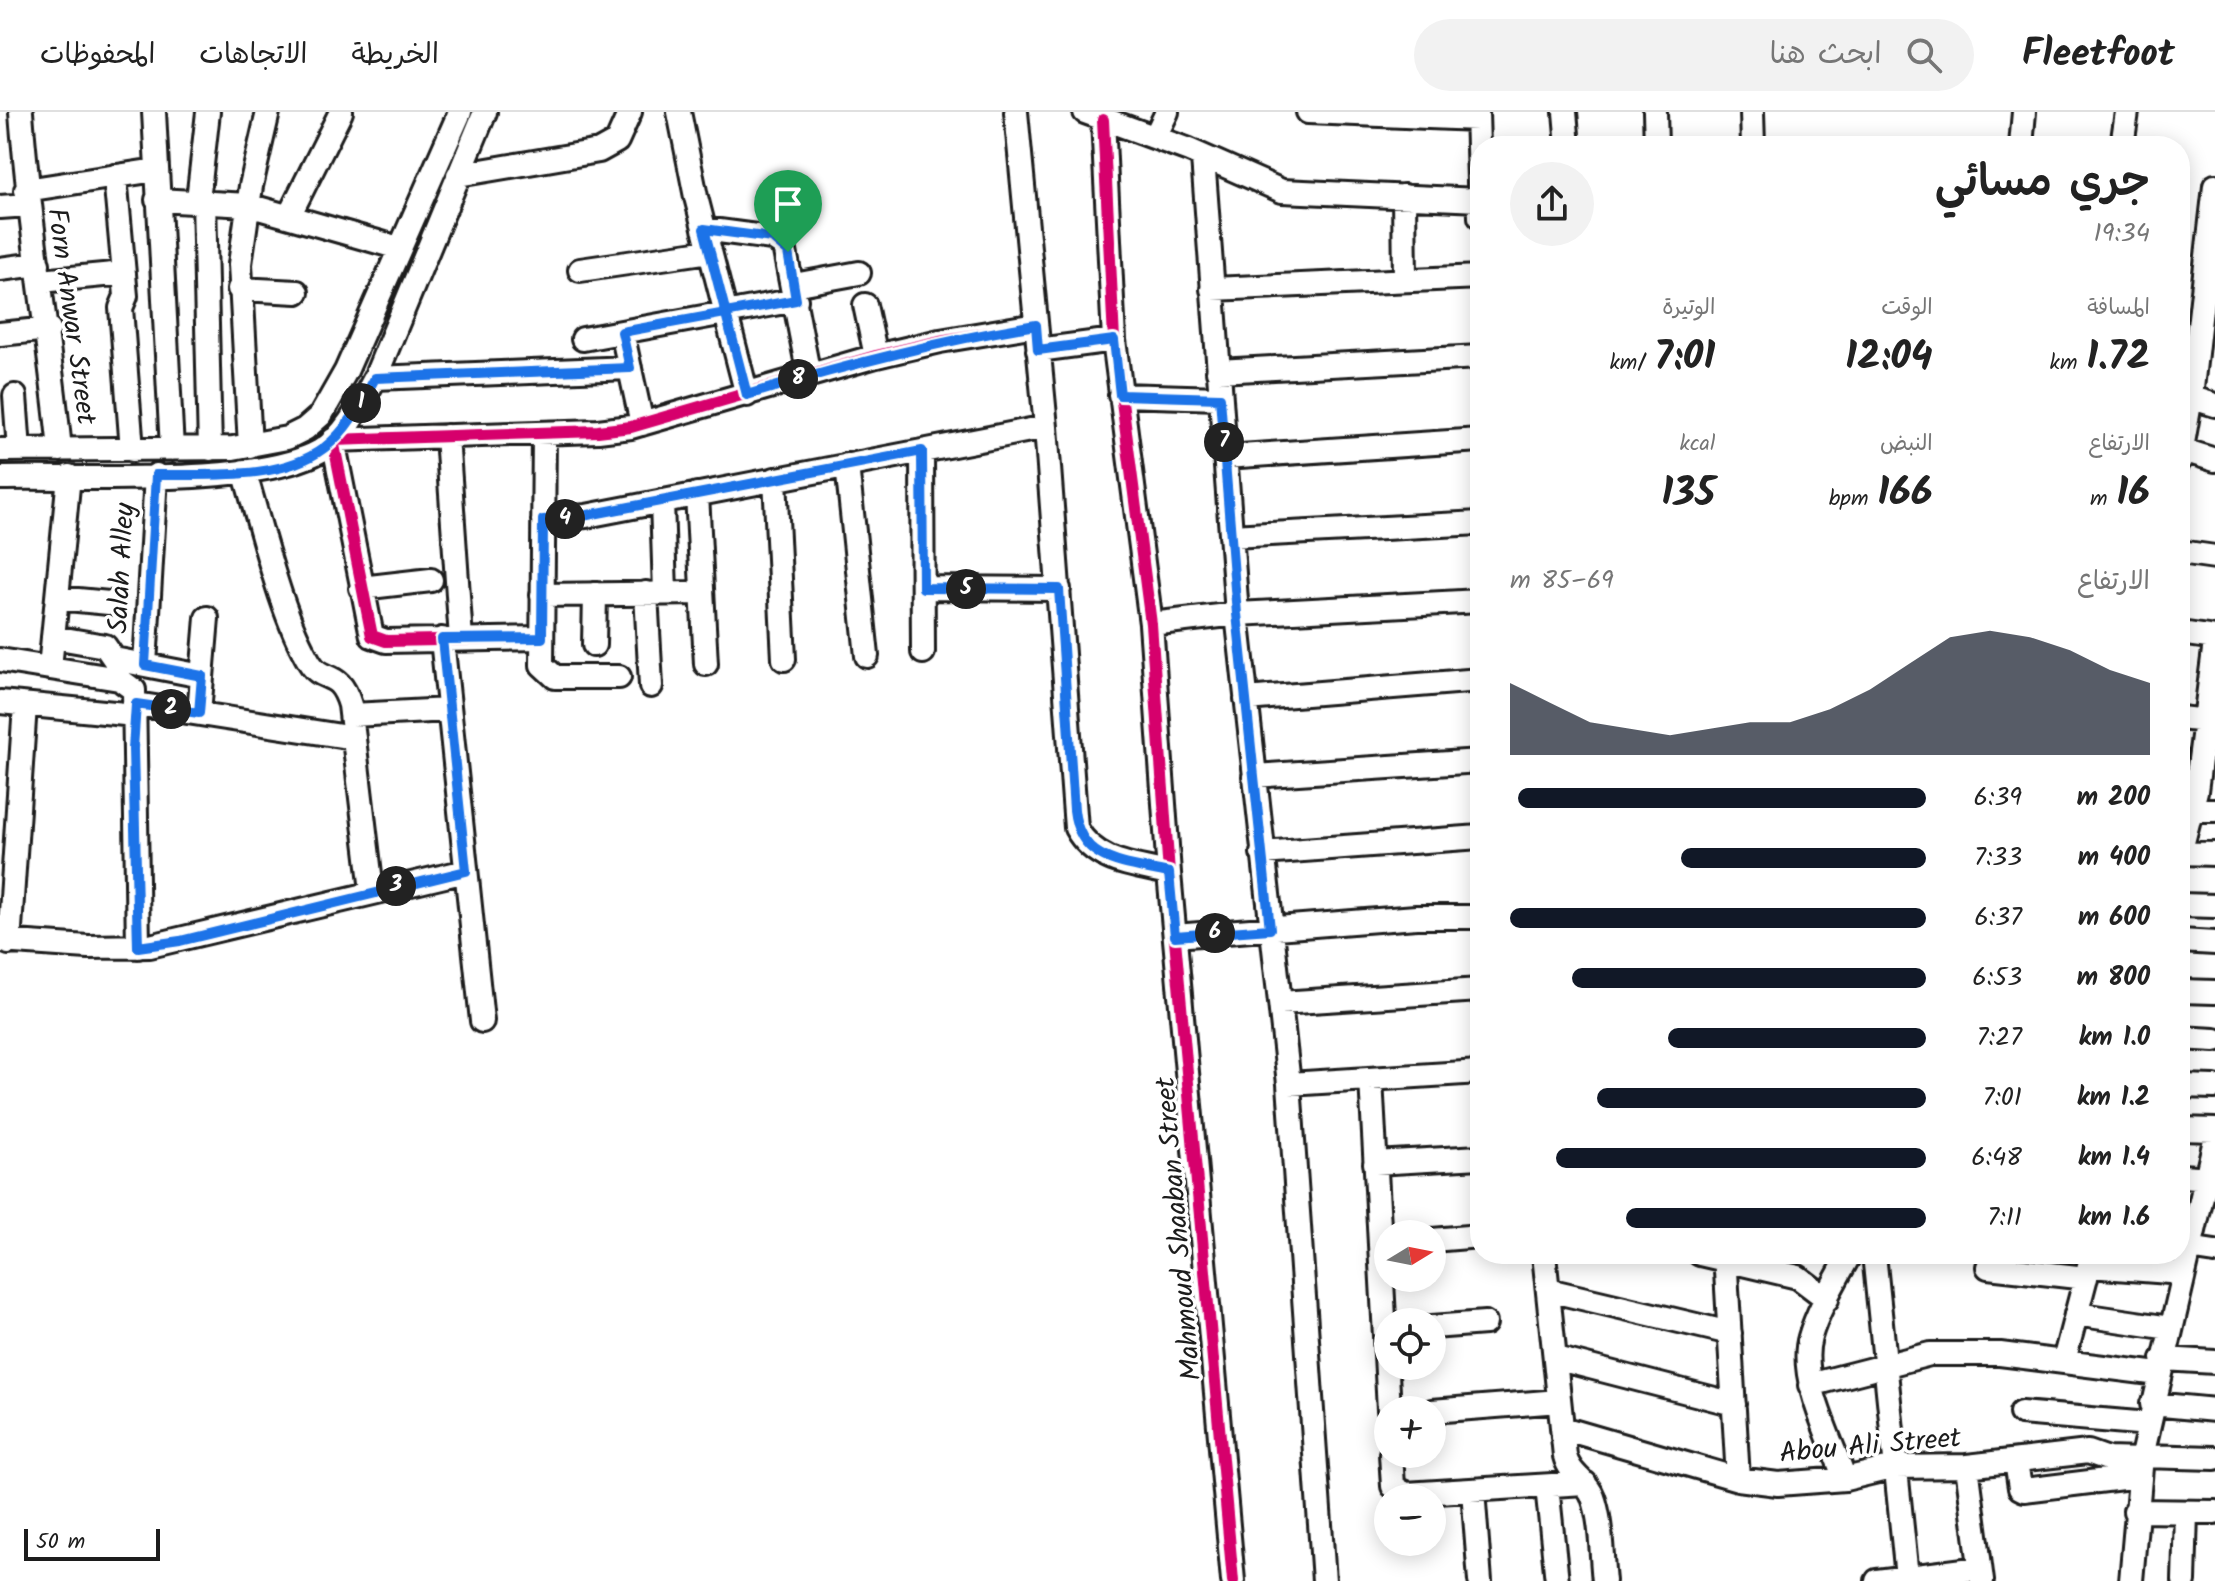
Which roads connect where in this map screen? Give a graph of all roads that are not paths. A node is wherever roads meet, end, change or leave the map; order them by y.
1 (21, 112) edge
2 (154, 112) edge
3 (208, 112) edge
4 (268, 112) edge
5 (341, 112) edge
6 (460, 112) edge
7 (485, 112) edge
8 (630, 112) edge
9 (679, 112) edge
10 (1016, 112) edge
11 (1167, 112) edge
12 (1308, 112) edge
13 (1565, 112) edge
14 (1655, 112) edge
15 (1752, 112) edge
16 (2024, 112) edge
17 (2127, 112) edge
18 (1477, 115) edge
19 (1094, 116) edge
20 (1477, 136) edge
21 (1567, 136) edge
22 (1656, 136) edge
23 (1753, 136) edge
24 (2022, 136) edge
25 (2123, 136) edge
26 (1155, 137) junction
27 (1203, 158) junction
28 (156, 170) junction
29 (458, 175) junction
30 (115, 176) junction
31 (2215, 186) edge
32 (1404, 196) junction
33 (27, 197) junction
34 (157, 200) junction
35 (201, 200) junction
36 (1470, 200) edge
37 (248, 205) junction
38 (0, 207) edge
39 (289, 216) junction
40 (704, 229) junction
41 (399, 248) junction
42 (710, 251) junction
43 (0, 269) edge
44 (580, 270) dead end
45 (39, 273) junction
46 (124, 273) junction
47 (859, 273) dead end
48 (1470, 277) edge
49 (1405, 280) junction
50 (239, 289) junction
51 (1212, 289) junction
52 (297, 292) dead end
53 (795, 292) junction
54 (865, 305) dead end
55 (725, 313) junction
56 (1036, 325) junction
57 (49, 329) junction
58 (622, 332) junction
59 (0, 334) edge
60 (583, 339) dead end
61 (1114, 340) junction
62 (1038, 350) junction
63 (876, 356) junction
64 (1470, 358) edge
65 (2190, 366) edge
66 (630, 368) junction
67 (1218, 371) junction
68 (809, 376) junction
69 (375, 378) junction
70 (747, 395) junction
71 (1120, 395) junction
72 (15, 396) dead end
73 (2190, 396) edge
74 (1220, 398) junction
75 (2215, 405) edge
76 (642, 424) junction
77 (1046, 427) junction
78 (544, 433) junction
79 (447, 436) junction
80 (333, 440) junction
81 (1470, 441) edge
82 (250, 446) junction
83 (172, 449) junction
84 (210, 449) junction
85 (10, 450) edge
86 (60, 450) junction
87 (132, 450) junction
88 (922, 451) junction
89 (2190, 455) edge
90 (1225, 457) junction
91 (2215, 460) edge
92 (847, 465) junction
93 (244, 471) junction
94 (156, 475) junction
95 (69, 476) junction
96 (0, 478) edge
97 (775, 479) junction
98 (697, 494) junction
99 (662, 501) junction
100 (543, 520) junction
101 (1470, 524) edge
102 (1231, 536) junction
103 (2190, 553) edge
104 (2215, 557) edge
105 (431, 580) dead end
106 (361, 588) junction
107 (923, 588) junction
108 (1059, 589) junction
109 (655, 593) junction
110 (702, 593) junction
111 (595, 594) junction
112 (542, 595) junction
113 (57, 598) junction
114 (1470, 602) edge
115 (109, 603) dead end
116 (1237, 614) junction
117 (207, 618) dead end
118 (1151, 624) junction
119 (2190, 635) edge
120 (53, 637) junction
121 (542, 638) junction
122 (452, 639) junction
123 (2215, 640) edge
124 (594, 645) dead end
125 (923, 652) dead end
126 (867, 656) dead end
127 (784, 659) dead end
128 (0, 660) edge
129 (706, 664) dead end
130 (145, 665) junction
131 (50, 668) junction
132 (202, 676) junction
133 (619, 677) dead end
134 (1470, 681) edge
135 (651, 686) dead end
136 (1246, 699) junction
137 (0, 702) edge
138 (25, 705) junction
139 (136, 709) junction
140 (449, 710) junction
141 (199, 713) junction
142 (2190, 719) edge
143 (2210, 722) edge
144 (353, 727) junction
145 (1470, 762) edge
146 (1254, 776) junction
147 (2190, 801) edge
148 (2190, 810) edge
149 (2215, 810) edge
150 (1470, 838) edge
151 (1262, 853) junction
152 (2190, 854) edge
153 (2215, 854) edge
154 (466, 871) junction
155 (1169, 873) junction
156 (372, 891) junction
157 (2190, 905) edge
158 (2215, 906) edge
159 (1470, 917) edge
160 (1270, 929) junction
161 (1175, 936) junction
162 (5, 942) edge
163 (2190, 942) edge
164 (2215, 943) edge
165 (138, 947) junction
166 (1470, 991) edge
167 (2190, 991) edge
168 (2215, 992) edge
169 (1280, 1003) junction
170 (482, 1021) dead end
171 (2190, 1039) edge
172 (2215, 1040) edge
173 (1470, 1073) edge
174 (1371, 1079) junction
175 (1289, 1084) junction
176 (2190, 1086) edge
177 (2215, 1087) edge
178 (2190, 1129) edge
179 (2215, 1130) edge
180 (2215, 1140) edge
181 (1470, 1158) edge
182 (1375, 1163) junction
183 (2190, 1177) edge
184 (2211, 1178) edge
185 (1381, 1220) edge
186 (2195, 1227) edge
187 (1470, 1237) edge
188 (1446, 1239) edge
189 (2215, 1252) edge
190 (1545, 1264) edge
191 (1726, 1264) edge
192 (1751, 1264) edge
193 (1845, 1264) edge
194 (1875, 1264) edge
195 (2007, 1264) edge
196 (2054, 1264) edge
197 (2185, 1264) edge
198 (2089, 1266) edge
199 (1988, 1267) dead end
200 (2183, 1273) junction
201 (1548, 1290) junction
202 (1827, 1299) junction
203 (2076, 1314) junction
204 (1485, 1323) dead end
205 (1446, 1326) edge
206 (2170, 1328) junction
207 (1730, 1333) junction
208 (1555, 1358) junction
209 (2064, 1361) junction
210 (2215, 1362) edge
211 (1885, 1365) junction
212 (2161, 1366) junction
213 (1810, 1385) junction
214 (1559, 1401) junction
215 (1734, 1404) junction
216 (1446, 1410) edge
217 (2215, 1410) edge
218 (2021, 1413) dead end
219 (2150, 1414) junction
220 (1562, 1428) junction
221 (2215, 1458) edge
222 (2141, 1464) junction
223 (1967, 1466) junction
224 (1895, 1467) junction
225 (1392, 1468) edge
226 (1738, 1479) junction
227 (1845, 1479) junction
228 (1585, 1483) junction
229 (1547, 1486) junction
230 (1473, 1490) junction
231 (2135, 1511) junction
232 (2186, 1512) junction
233 (2215, 1512) edge
234 (1981, 1575) edge
235 (1903, 1579) edge
236 (1233, 1581) edge
237 (1324, 1581) edge
238 (1480, 1581) edge
239 (1557, 1581) edge
240 (1604, 1581) edge
241 (1877, 1581) edge
242 (2131, 1581) edge
243 (2184, 1581) edge

1 - 33 street, Forn Anwar Street
2 - 28 street
3 - 35 street
4 - 37 street
5 - 39 street
6 - 41 street
7 - 29 street
8 - 29 street
9 - 40 street
10 - 56 street
11 - 26 street
12 - 18 street
13 - 21 street
14 - 22 street
15 - 23 street
16 - 24 street
17 - 25 street
18 - 20 street
19 - 26 street
19 - 61 street, Mahmoud Shaaban Street
26 - 27 street
27 - 32 street
27 - 51 street
28 - 30 street
28 - 34 street
29 - 69 street
30 - 33 street
30 - 46 street
31 - 65 street
32 - 36 street
32 - 49 street
33 - 38 street
33 - 45 street, Forn Anwar Street
34 - 35 street
34 - 83 street
35 - 37 street
35 - 84 street
37 - 39 street
37 - 50 street
39 - 41 street
40 - 42 street
40 - 53 street
41 - 82 street
42 - 44 street
42 - 55 street
43 - 45 street
45 - 46 street
45 - 57 street, Forn Anwar Street
46 - 87 street
47 - 53 street
48 - 49 street
49 - 51 street
50 - 52 street
50 - 82 street
51 - 67 street
53 - 55 street
53 - 68 street
54 - 63 street
55 - 58 street
55 - 70 street
56 - 62 street
56 - 63 street
57 - 59 street
57 - 86 street, Forn Anwar Street
58 - 60 street
58 - 66 street
61 - 62 street
61 - 71 street, Mahmoud Shaaban Street
62 - 77 street
63 - 68 street
64 - 67 street
66 - 69 street
66 - 76 street
67 - 74 street
68 - 70 street
69 - 80 street
70 - 76 street
71 - 74 street
71 - 118 street, Mahmoud Shaaban Street
72 - 85 street
73 - 75 street
74 - 90 street
76 - 78 street
77 - 88 street
77 - 108 street
78 - 79 street
78 - 100 street
79 - 80 street
79 - 122 street
80 - 93 street
80 - 106 street
81 - 90 street
82 - 84 street
83 - 84 street
83 - 87 street
85 - 86 street
86 - 87 street
88 - 92 street
88 - 107 street
89 - 91 street
90 - 102 street
92 - 97 street
92 - 126 street
93 - 94 street
93 - 144 street
94 - 95 street
94 - 130 street, Salah Alley
95 - 96 street
95 - 113 street
97 - 98 street
97 - 127 street
98 - 99 street
98 - 110 street
99 - 100 street
99 - 109 street
100 - 112 street
101 - 102 street
102 - 116 street
103 - 104 street
105 - 106 street
106 - 122 street
107 - 108 street
107 - 125 street
108 - 155 street
109 - 110 street
109 - 111 street
109 - 135 street
110 - 129 street
111 - 112 street
111 - 124 street
112 - 121 street
113 - 115 street
113 - 120 street
114 - 116 street
116 - 118 street
116 - 136 street
117 - 132 street
118 - 155 street, Mahmoud Shaaban Street
119 - 123 street
120 - 130 street
120 - 131 street
121 - 122 street
121 - 133 street
122 - 140 street
123 - 143 street
128 - 131 street
130 - 132 street
131 - 139 street
132 - 141 street
134 - 136 street
136 - 146 street
137 - 138 street
138 - 139 street
138 - 162 street
139 - 141 street
139 - 165 street
140 - 144 street
140 - 154 street
141 - 144 street
142 - 143 street
143 - 147 street
144 - 156 street
145 - 146 street
146 - 151 street
148 - 149 street
150 - 151 street
151 - 160 street
152 - 153 street
154 - 156 street
154 - 170 street
155 - 161 street, Mahmoud Shaaban Street
156 - 165 street
157 - 158 street
159 - 160 street
160 - 161 street
160 - 169 street
161 - 236 street, Mahmoud Shaaban Street
162 - 165 street
163 - 164 street
166 - 169 street
167 - 168 street
169 - 175 street
171 - 172 street
173 - 174 street
174 - 175 street
174 - 182 street
175 - 237 street
176 - 177 street
178 - 179 street
180 - 184 street
181 - 182 street
182 - 185 street
183 - 184 street
184 - 186 street
186 - 189 street
187 - 188 street
190 - 201 street
191 - 207 street
192 - 202 street
193 - 202 street
194 - 211 street
195 - 199 street
196 - 198 street
197 - 200 street
198 - 200 street
198 - 203 street
200 - 206 street
201 - 207 street
201 - 208 street
202 - 213 street
203 - 206 street
203 - 209 street
204 - 205 street
206 - 212 street
207 - 215 street
208 - 214 street
208 - 215 street
209 - 211 street
209 - 212 street
210 - 212 street
211 - 213 street
211 - 224 street
212 - 219 street
213 - 227 street
214 - 216 street
214 - 220 street
215 - 226 street
217 - 219 street
218 - 219 street
219 - 222 street
220 - 226 street, Abou Ali Street
220 - 228 street
221 - 222 street, Abou Ali Street
222 - 223 street, Abou Ali Street
222 - 231 street
223 - 224 street, Abou Ali Street
223 - 234 street
224 - 227 street, Abou Ali Street
224 - 235 street
225 - 230 street
226 - 227 street, Abou Ali Street
228 - 229 street
228 - 240 street
229 - 230 street
229 - 239 street
230 - 238 street
231 - 232 street
231 - 242 street
232 - 233 street
232 - 243 street
234 - 235 street
235 - 241 street

